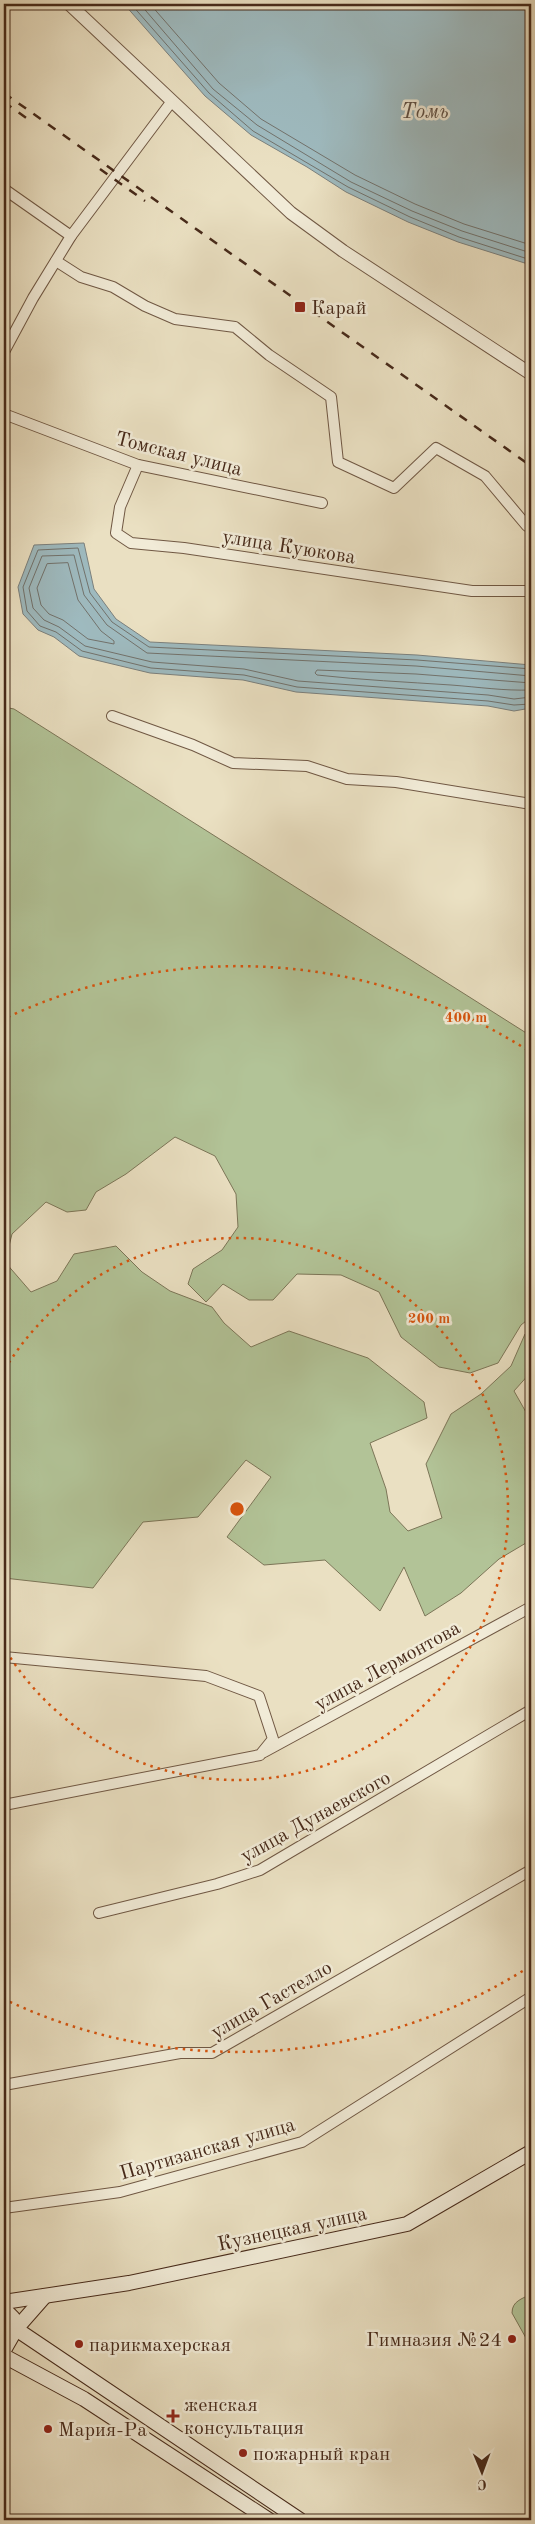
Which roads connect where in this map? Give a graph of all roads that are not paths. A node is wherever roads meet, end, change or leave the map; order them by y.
1 (69, 4) edge
2 (172, 101) junction
3 (4, 189) edge
4 (71, 236) junction
5 (56, 261) junction
6 (4, 352) edge
7 (531, 374) edge
8 (4, 414) edge
9 (138, 465) junction
10 (322, 504) dead end
11 (528, 526) dead end
12 (531, 591) edge
13 (112, 716) dead end
14 (531, 804) edge
15 (531, 1607) edge
16 (4, 1658) edge
17 (531, 1710) edge
18 (260, 1755) junction
19 (4, 1806) edge
20 (531, 1870) edge
21 (99, 1913) dead end
22 (531, 1997) edge
23 (4, 2085) edge
24 (531, 2152) edge
25 (4, 2208) edge
26 (45, 2296) junction
27 (4, 2302) edge
28 (4, 2309) edge
29 (16, 2329) junction
30 (4, 2350) edge
31 (4, 2356) edge
32 (269, 2520) edge
33 (300, 2520) edge

1 - 2 street
2 - 4 street
2 - 7 street
3 - 4 street
4 - 5 street
5 - 6 street
5 - 11 street
8 - 9 street, Томская улица
9 - 10 street, Томская улица
9 - 12 street, улица Куюкова
13 - 14 street
15 - 18 street, улица Лермонтова
16 - 18 street
17 - 21 street, улица Дунаевского
18 - 19 street, улица Лермонтова
20 - 23 street, улица Гастелло
22 - 25 street, Партизанская улица
24 - 26 main road, Кузнецкая улица
26 - 27 main road, Кузнецкая улица
26 - 29 main road
28 - 29 main road
29 - 30 main road
29 - 33 main road
31 - 32 main road

